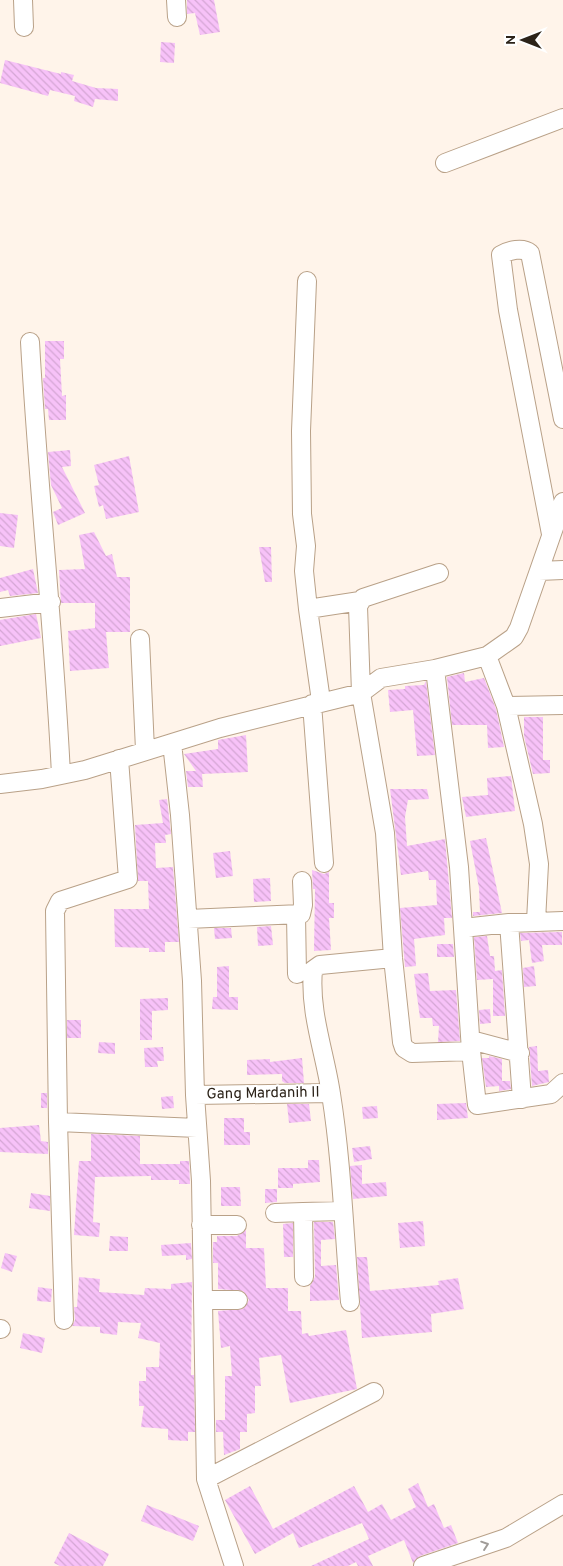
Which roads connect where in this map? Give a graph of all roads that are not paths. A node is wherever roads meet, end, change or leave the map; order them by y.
1 (23, 0) edge
2 (24, 27) dead end
3 (563, 118) edge
4 (445, 163) dead end
5 (307, 281) dead end
6 (30, 342) dead end
7 (563, 419) edge
8 (563, 502) edge
9 (552, 534) junction
10 (563, 570) edge
11 (539, 571) junction
12 (439, 573) dead end
13 (360, 601) junction
14 (51, 602) junction
15 (0, 608) edge
16 (308, 609) junction
17 (140, 639) dead end
18 (488, 656) junction
19 (436, 669) junction
20 (361, 692) junction
21 (316, 703) junction
22 (563, 705) edge
23 (506, 706) junction
24 (172, 743) junction
25 (145, 750) junction
26 (119, 759) junction
27 (61, 775) junction
28 (0, 784) edge
29 (324, 864) dead end
30 (302, 881) dead end
31 (296, 915) junction
32 (188, 919) junction
33 (536, 921) junction
34 (563, 921) edge
35 (509, 923) junction
36 (463, 928) junction
37 (393, 958) junction
38 (297, 974) dead end
39 (471, 1046) junction
40 (520, 1053) junction
41 (563, 1083) edge
42 (331, 1093) junction
43 (195, 1095) junction
44 (522, 1099) junction
45 (58, 1122) junction
46 (196, 1128) junction
47 (342, 1211) junction
48 (275, 1212) dead end
49 (303, 1212) junction
50 (237, 1225) dead end
51 (201, 1226) junction
52 (304, 1278) dead end
53 (202, 1300) junction
54 (238, 1300) dead end
55 (350, 1302) dead end
56 (64, 1320) dead end
57 (374, 1392) dead end
58 (206, 1479) junction
59 (563, 1504) edge
60 (457, 1560) edge
61 (234, 1566) edge
62 (423, 1566) edge

1 - 2 street
3 - 4 street
5 - 16 street
6 - 14 street
7 - 9 street
8 - 9 street
9 - 11 street
10 - 11 street
11 - 18 street
12 - 13 street
13 - 16 street
13 - 20 street
14 - 15 street
14 - 27 street
16 - 21 street
17 - 25 street
18 - 19 street
18 - 23 street
19 - 20 street
19 - 36 street
20 - 21 street
20 - 37 street
21 - 24 street
21 - 29 street
22 - 23 street
23 - 33 street
24 - 25 street
24 - 32 street
25 - 26 street
26 - 27 street
26 - 45 street
27 - 28 street
30 - 31 street
31 - 32 street
31 - 38 street
32 - 43 street
33 - 34 street
33 - 35 street
35 - 36 street
35 - 40 street
36 - 39 street
37 - 39 street
37 - 42 street
39 - 40 street
39 - 44 street
40 - 44 street
41 - 44 street
42 - 43 street, Gang Mardanih II
42 - 47 street
43 - 46 street
45 - 46 street
45 - 56 street
46 - 51 street
47 - 49 street
47 - 55 street
48 - 49 street
49 - 52 street
50 - 51 street
51 - 53 street
53 - 54 street
53 - 58 street
57 - 58 street
58 - 61 street
60 -> 59 street
60 - 62 street

